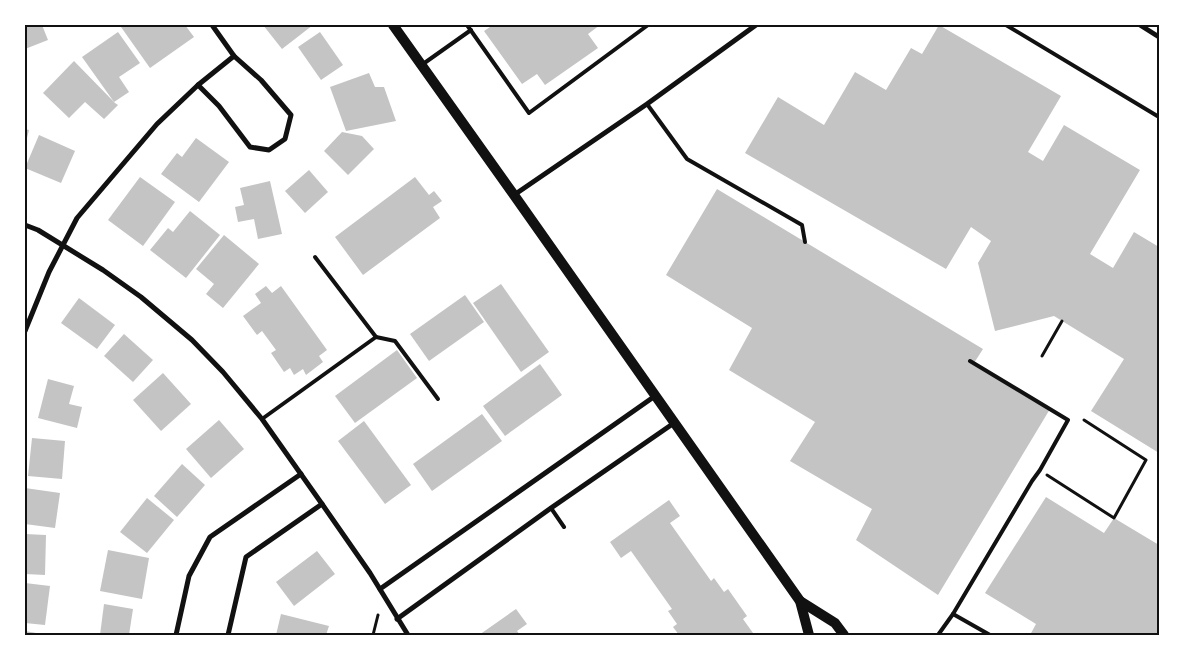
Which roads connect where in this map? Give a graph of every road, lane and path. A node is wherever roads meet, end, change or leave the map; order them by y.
1 (212, 25) edge
2 (393, 25) edge
3 (467, 25) edge
4 (648, 25) edge
5 (756, 25) edge
6 (1006, 25) edge
7 (1140, 25) edge
8 (471, 30) junction
9 (1159, 37) edge
10 (234, 56) junction
11 (421, 66) junction
12 (198, 85) junction
13 (647, 104) junction
14 (1159, 117) edge
15 (514, 195) junction
16 (25, 225) edge
17 (805, 242) dead end
18 (62, 245) junction
19 (315, 257) dead end
20 (1062, 321) dead end
21 (25, 331) edge
22 (376, 337) junction
23 (1042, 356) dead end
24 (970, 361) dead end
25 (655, 396) junction
26 (438, 399) dead end
27 (262, 419) junction
28 (1084, 420) dead end
29 (674, 423) junction
30 (1040, 470) junction
31 (301, 474) junction
32 (322, 504) junction
33 (551, 508) junction
34 (564, 527) dead end
35 (380, 589) junction
36 (800, 601) junction
37 (378, 614) dead end
38 (953, 614) junction
39 (397, 619) junction
40 (176, 635) edge
41 (228, 635) edge
42 (373, 635) edge
43 (408, 635) edge
44 (809, 635) edge
45 (844, 635) edge
46 (938, 635) edge
47 (990, 635) edge

1 - 10 street
2 - 11 main road
3 - 8 lane
4 - 8 lane
5 - 13 street
6 - 14 lane
7 - 9 street
8 - 11 lane
10 - 12 street
10 - 12 street
11 - 15 main road
12 - 18 street
13 - 15 street
13 - 17 lane
15 - 25 main road
16 - 18 street
18 - 21 street
18 - 27 street
19 - 22 lane
20 - 23 path
22 - 26 lane
22 - 27 lane
24 - 30 lane
25 - 29 main road
25 - 35 street
27 - 31 street
28 - 30 path
29 - 33 street
29 - 36 main road
30 - 38 lane
31 - 32 street
31 - 40 street
32 - 35 street
32 - 41 street
33 - 34 lane
33 - 39 street
35 - 39 street
36 - 44 main road
36 - 45 main road
37 - 42 path
38 - 46 lane
38 - 47 lane
39 - 43 street

